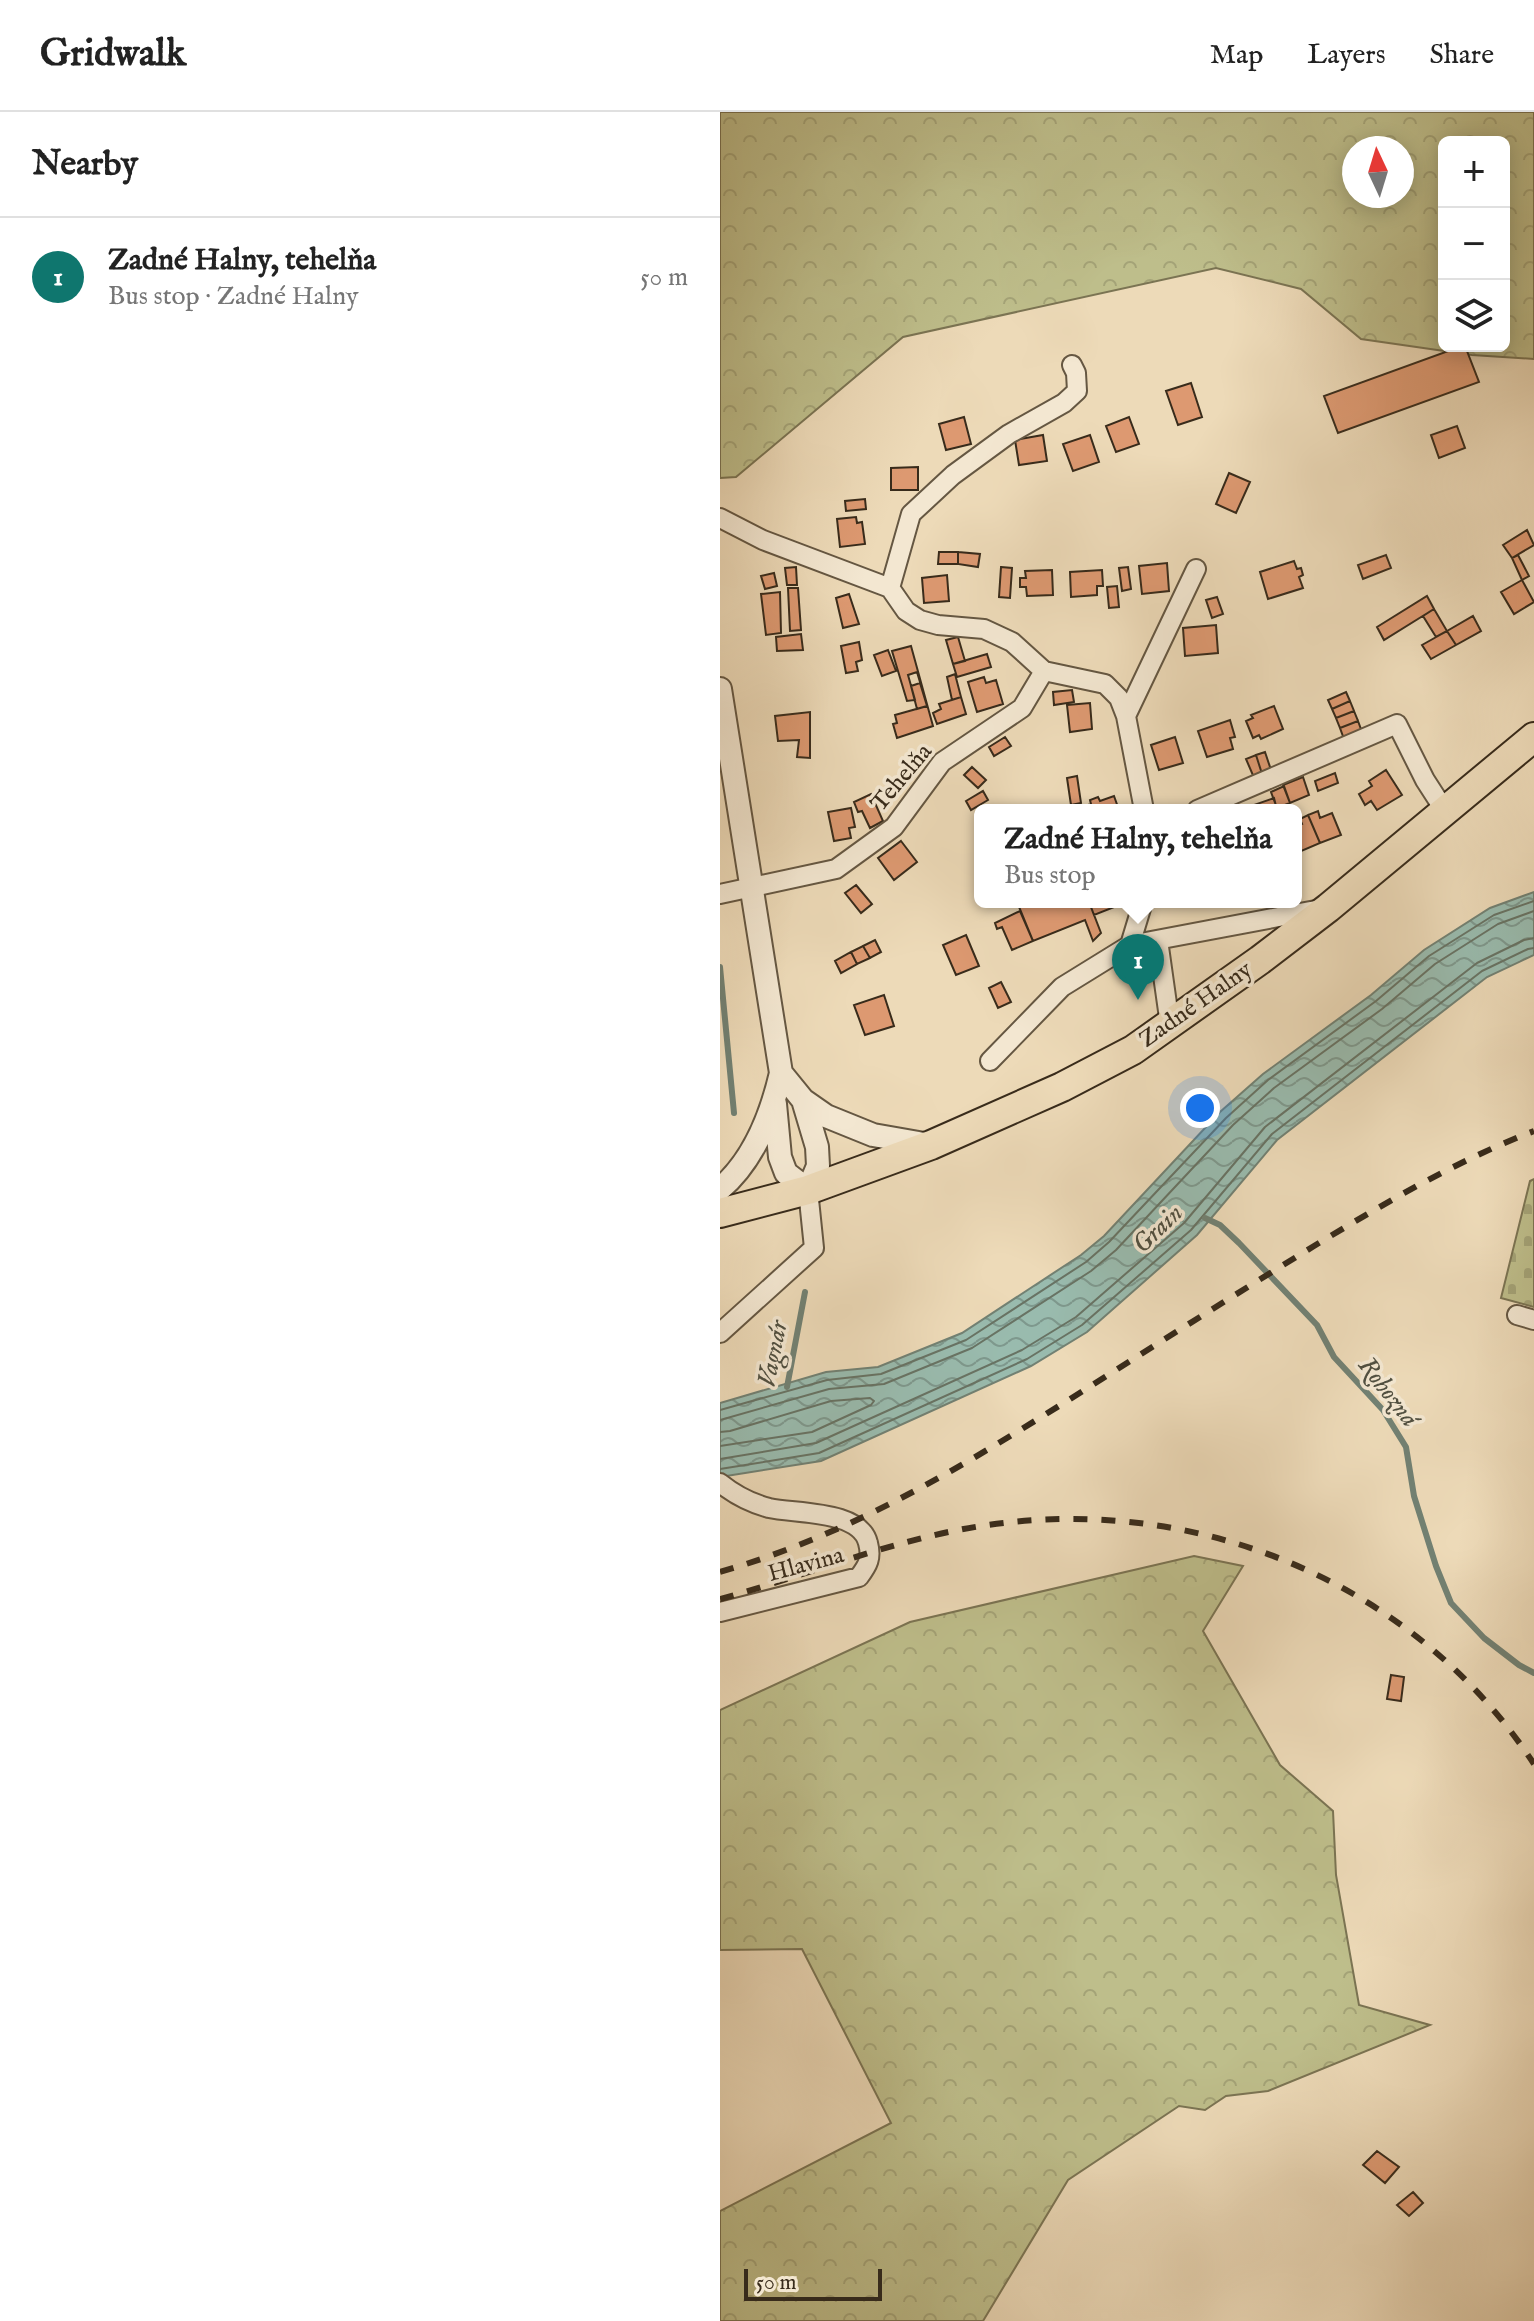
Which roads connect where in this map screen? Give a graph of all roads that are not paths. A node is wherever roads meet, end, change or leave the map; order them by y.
1 (1072, 365) dead end
2 (720, 518) edge
3 (1196, 569) dead end
4 (890, 588) junction
5 (1044, 671) junction
6 (720, 689) edge
7 (1126, 716) junction
8 (1534, 737) edge
9 (1143, 804) edge
10 (1211, 804) edge
11 (1445, 811) junction
12 (751, 889) junction
13 (724, 894) edge
14 (1141, 908) edge
15 (1328, 908) junction
16 (1158, 940) junction
17 (1130, 945) junction
18 (1170, 1025) junction
19 (990, 1061) dead end
20 (781, 1073) junction
21 (803, 1100) junction
22 (774, 1102) junction
23 (931, 1145) junction
24 (720, 1189) edge
25 (808, 1190) junction
26 (720, 1213) edge
27 (720, 1333) edge
28 (720, 1483) edge
29 (720, 1612) edge

1 - 4 street
2 - 4 street
3 - 7 street
4 - 5 street
5 - 7 street
5 - 12 street, Tehelňa
6 - 12 street
7 - 9 street
8 - 11 main road, Zadné Halny
10 - 11 street
11 - 15 main road, Zadné Halny
12 - 13 street, Tehelňa
12 - 20 street
14 - 17 street
15 - 16 street
15 - 18 main road, Zadné Halny
16 - 17 street
16 - 18 street
17 - 19 street
18 - 23 main road, Zadné Halny
20 - 21 street
20 - 22 street
21 - 23 street
21 - 25 street
22 - 24 street
22 - 25 street
23 - 25 main road, Zadné Halny
25 - 26 main road, Zadné Halny
25 - 27 street
28 - 29 street, Hlavina

